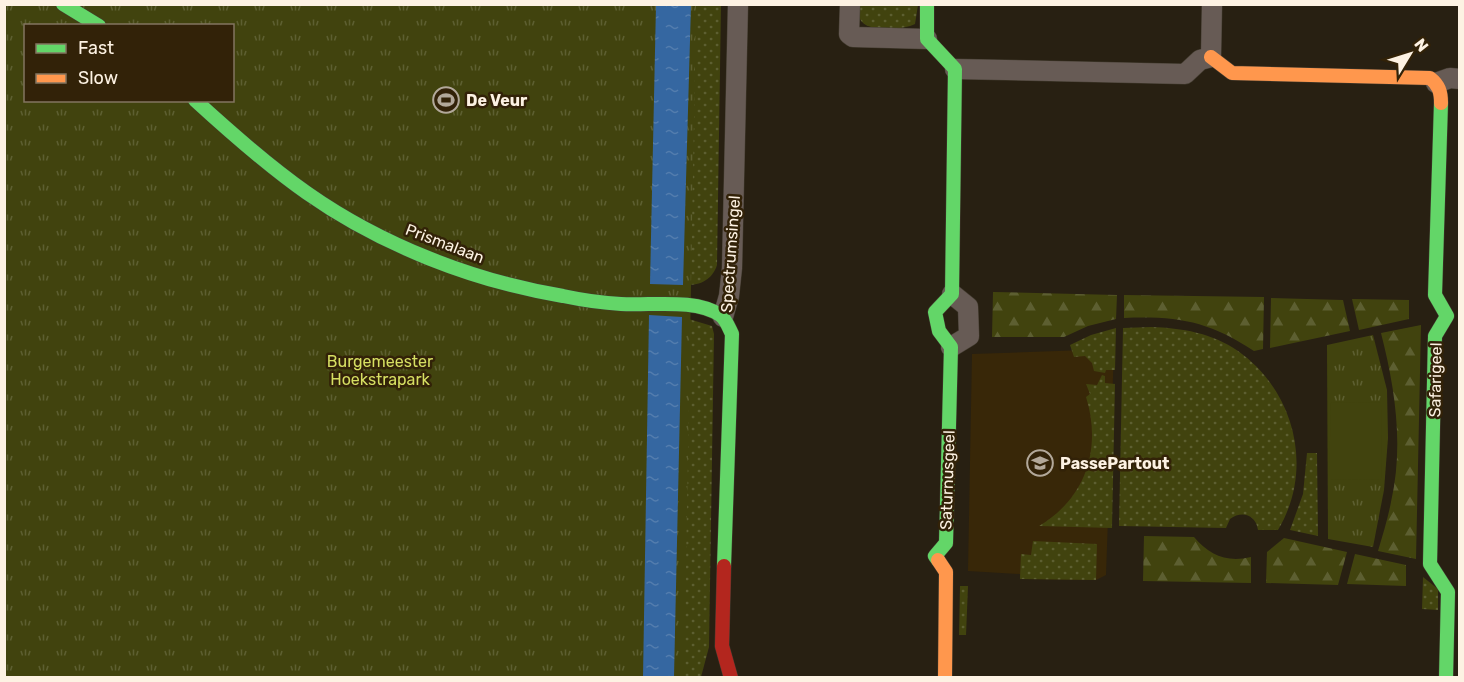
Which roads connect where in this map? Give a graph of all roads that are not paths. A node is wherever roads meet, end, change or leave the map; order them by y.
1 (63, 4) edge
2 (738, 4) edge
3 (850, 4) edge
4 (927, 4) edge
5 (1212, 4) edge
6 (96, 24) edge
7 (927, 39) junction
8 (1211, 57) junction
9 (955, 69) junction
10 (1460, 79) edge
11 (1436, 83) junction
12 (197, 102) edge
13 (952, 294) junction
14 (723, 316) junction
15 (951, 347) junction
16 (1454, 592) edge
17 (722, 646) junction
18 (716, 664) dead end
19 (731, 678) edge
20 (945, 678) edge
21 (1446, 678) edge

1 - 6 street
2 - 14 street, Spectrumsingel
3 - 7 street
4 - 7 street
5 - 8 street
7 - 9 street
8 - 9 street
8 - 11 street
9 - 13 street
10 - 11 street
11 - 16 street, Safarigeel
12 - 14 street, Prismalaan
13 - 15 street
13 - 15 street
14 - 17 street, Spectrumsingel
15 - 20 street, Saturnusgeel
16 - 21 street, Safarigeel
17 - 18 street, Spectrumsingel
17 - 19 street, Spectrumsingel

